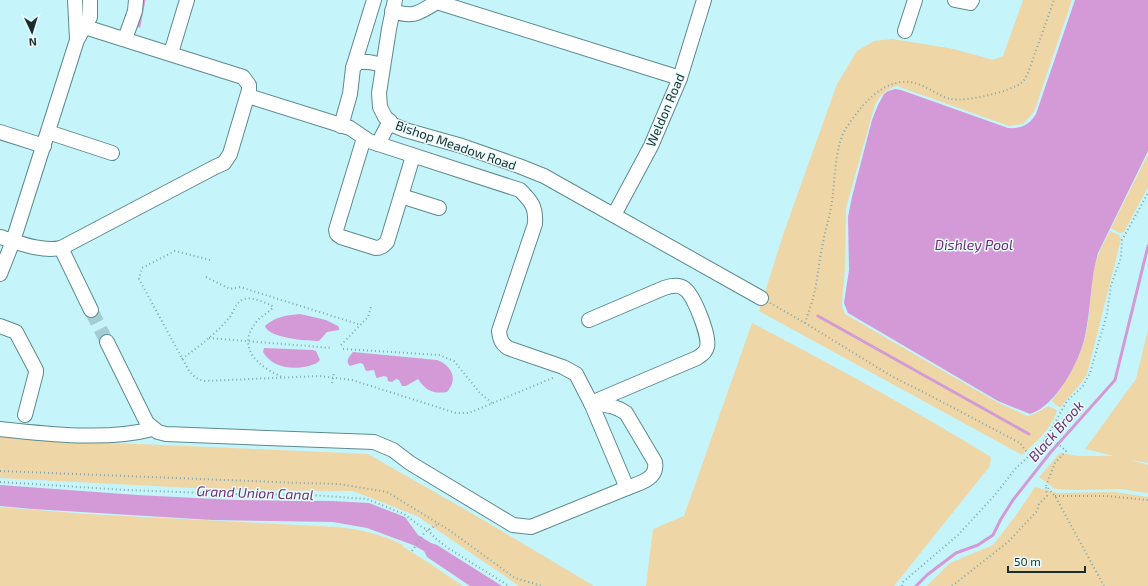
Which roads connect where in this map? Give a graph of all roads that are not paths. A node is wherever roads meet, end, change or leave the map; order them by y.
1 (75, 0) edge
2 (90, 0) edge
3 (136, 0) edge
4 (187, 0) edge
5 (374, 0) edge
6 (704, 0) edge
7 (915, 0) edge
8 (955, 0) edge
9 (972, 0) edge
10 (393, 6) edge
11 (84, 27) junction
12 (905, 31) dead end
13 (125, 39) junction
14 (77, 40) junction
15 (171, 53) junction
16 (383, 65) junction
17 (353, 68) junction
18 (680, 78) junction
19 (248, 96) junction
20 (390, 121) junction
21 (341, 126) junction
22 (0, 132) edge
23 (48, 132) junction
24 (364, 138) junction
25 (378, 144) junction
26 (44, 146) junction
27 (112, 153) dead end
28 (413, 156) junction
29 (401, 196) junction
30 (439, 208) dead end
31 (614, 215) junction
32 (6, 239) edge
33 (61, 248) junction
34 (0, 274) edge
35 (761, 298) road end
36 (91, 310) tunnel mouth
37 (589, 320) dead end
38 (0, 326) edge
39 (107, 342) tunnel mouth
40 (591, 403) junction
41 (25, 415) dead end
42 (0, 428) edge
43 (152, 429) junction
44 (627, 488) junction

1 - 14 street
2 - 11 street
3 - 13 street
4 - 15 street
5 - 17 street
6 - 18 street, Weldon Road
7 - 12 street
8 - 9 street
10 - 16 street, Bishop Meadow Road
10 - 18 street
11 - 13 street
11 - 14 street
13 - 15 street
14 - 23 street
15 - 19 street
16 - 17 street
16 - 20 street, Bishop Meadow Road
17 - 21 street
18 - 31 street, Weldon Road
19 - 21 street
19 - 33 street
20 - 25 street
20 - 31 street, Bishop Meadow Road
21 - 24 street
22 - 26 street
23 - 26 street
23 - 27 street
24 - 25 street
24 - 29 street
25 - 28 street
26 - 32 street
28 - 29 street
28 - 40 street
29 - 30 street
31 - 35 street, Bishop Meadow Road
32 - 33 street
32 - 34 street
33 - 36 street
37 - 40 street
38 - 41 street
39 - 43 street
40 - 44 street
40 - 44 street
42 - 43 street
43 - 44 street

